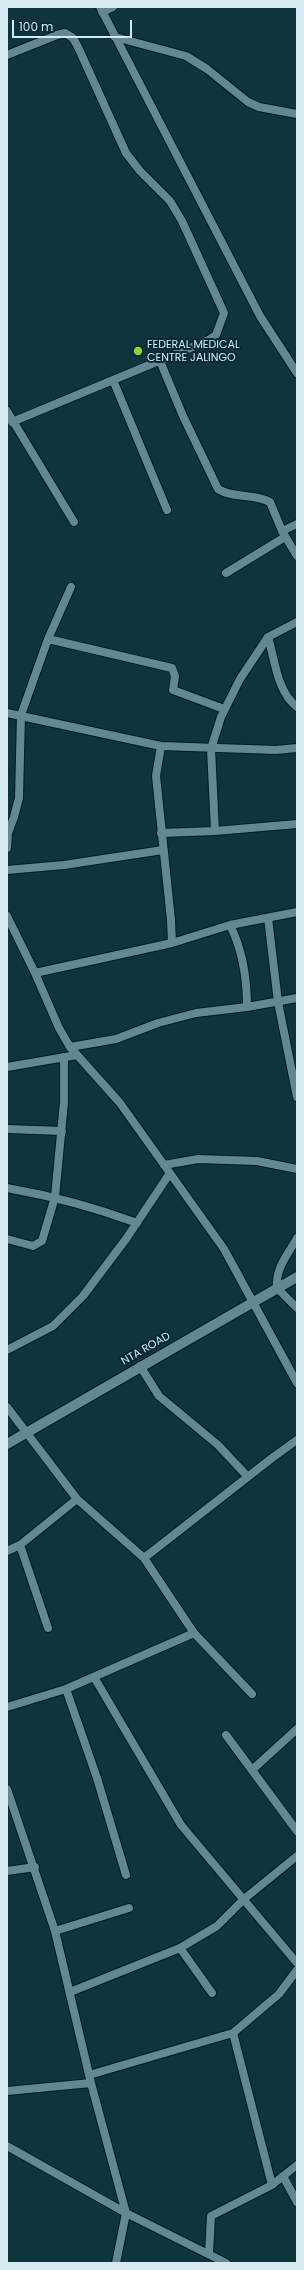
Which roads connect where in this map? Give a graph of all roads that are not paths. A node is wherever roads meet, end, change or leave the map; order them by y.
1 (113, 7) edge
2 (101, 9) edge
3 (115, 37) junction
4 (7, 56) edge
5 (297, 114) edge
6 (160, 361) junction
7 (297, 374) edge
8 (113, 380) junction
9 (7, 411) edge
10 (12, 422) junction
11 (167, 510) dead end
12 (74, 522) dead end
13 (297, 524) edge
14 (284, 534) junction
15 (297, 556) edge
16 (226, 573) dead end
17 (72, 587) dead end
18 (297, 622) edge
19 (268, 637) junction
20 (48, 639) junction
21 (297, 706) edge
22 (224, 709) junction
23 (7, 713) edge
24 (21, 715) junction
25 (161, 746) junction
26 (211, 748) junction
27 (297, 748) edge
28 (297, 824) edge
29 (215, 831) junction
30 (161, 833) junction
31 (7, 834) edge
32 (7, 848) edge
33 (163, 850) junction
34 (7, 870) edge
35 (297, 912) edge
36 (7, 916) edge
37 (268, 918) junction
38 (230, 925) junction
39 (172, 943) junction
40 (35, 973) junction
41 (297, 998) edge
42 (278, 1002) junction
43 (247, 1007) junction
44 (70, 1047) junction
45 (77, 1055) junction
46 (64, 1057) junction
47 (7, 1067) edge
48 (297, 1097) edge
49 (7, 1128) edge
50 (62, 1131) junction
51 (164, 1165) junction
52 (297, 1169) edge
53 (170, 1173) junction
54 (7, 1188) edge
55 (55, 1197) junction
56 (137, 1223) junction
57 (297, 1238) edge
58 (7, 1239) edge
59 (297, 1277) edge
60 (277, 1288) junction
61 (253, 1302) junction
62 (297, 1308) edge
63 (7, 1350) edge
64 (140, 1366) junction
65 (297, 1383) edge
66 (7, 1407) edge
67 (25, 1433) junction
68 (297, 1440) edge
69 (7, 1444) edge
70 (248, 1477) junction
71 (77, 1498) junction
72 (20, 1545) junction
73 (7, 1551) edge
74 (144, 1558) junction
75 (48, 1628) dead end
76 (194, 1633) junction
77 (94, 1677) junction
78 (66, 1689) junction
79 (252, 1694) dead end
80 (7, 1706) edge
81 (297, 1729) edge
82 (226, 1735) dead end
83 (252, 1770) junction
84 (7, 1789) edge
85 (297, 1831) edge
86 (297, 1856) edge
87 (35, 1867) junction
88 (7, 1870) edge
89 (126, 1875) dead end
90 (244, 1899) junction
91 (129, 1908) dead end
92 (55, 1931) junction
93 (180, 1948) junction
94 (297, 1963) edge
95 (297, 1970) edge
96 (70, 1992) junction
97 (212, 1993) dead end
98 (233, 2033) junction
99 (90, 2079) junction
100 (7, 2091) edge
101 (7, 2146) edge
102 (297, 2164) edge
103 (283, 2176) junction
104 (272, 2185) junction
105 (297, 2202) edge
106 (126, 2213) junction
107 (209, 2254) junction
108 (116, 2263) edge
109 (226, 2263) edge

1 - 2 street
2 - 3 street
3 - 5 street
3 - 7 street
4 - 6 street
6 - 8 street
6 - 14 street
8 - 10 street
8 - 11 street
9 - 10 street
10 - 12 street
13 - 14 street
14 - 15 street
14 - 16 street
17 - 20 street
18 - 19 street
19 - 21 street
19 - 22 street
20 - 22 street
20 - 24 street
22 - 26 street
23 - 24 street
24 - 25 street
24 - 31 street
25 - 26 street
25 - 30 street
26 - 27 street
26 - 29 street
28 - 29 street
29 - 30 street
30 - 33 street
31 - 32 street
33 - 34 street
33 - 39 street
35 - 37 street
36 - 40 street
37 - 38 street
37 - 42 street
38 - 39 street
38 - 43 street
39 - 40 street
40 - 44 street
41 - 42 street
42 - 43 street
42 - 48 street
43 - 44 street
44 - 45 street
45 - 46 street
45 - 51 street
46 - 47 street
46 - 50 street
49 - 50 street
50 - 55 street
51 - 52 street
51 - 53 street
53 - 56 street
53 - 61 street
54 - 55 street
55 - 56 street
55 - 58 street
56 - 63 street
57 - 60 street
59 - 60 street, NTA ROAD
60 - 61 street, NTA ROAD
60 - 62 street
61 - 64 street, NTA ROAD
61 - 65 street
64 - 67 street, NTA ROAD
64 - 70 street
66 - 67 street
67 - 69 street, NTA ROAD
67 - 71 street
68 - 70 street
70 - 74 street
71 - 72 street
71 - 74 street
72 - 73 street
72 - 75 street
74 - 76 street
76 - 77 street
76 - 79 street
77 - 78 street
77 - 90 street
78 - 80 street
78 - 89 street
81 - 83 street
82 - 83 street
83 - 85 street
84 - 87 street
86 - 90 street
87 - 88 street
87 - 92 street
90 - 93 street
90 - 94 street
91 - 92 street
92 - 96 street
93 - 96 street
93 - 97 street
95 - 98 street
96 - 99 street
98 - 99 street
98 - 104 street
99 - 100 street
99 - 106 street
101 - 106 street
102 - 103 street
103 - 104 street
103 - 105 street
104 - 107 street
106 - 107 street
106 - 108 street
107 - 109 street

